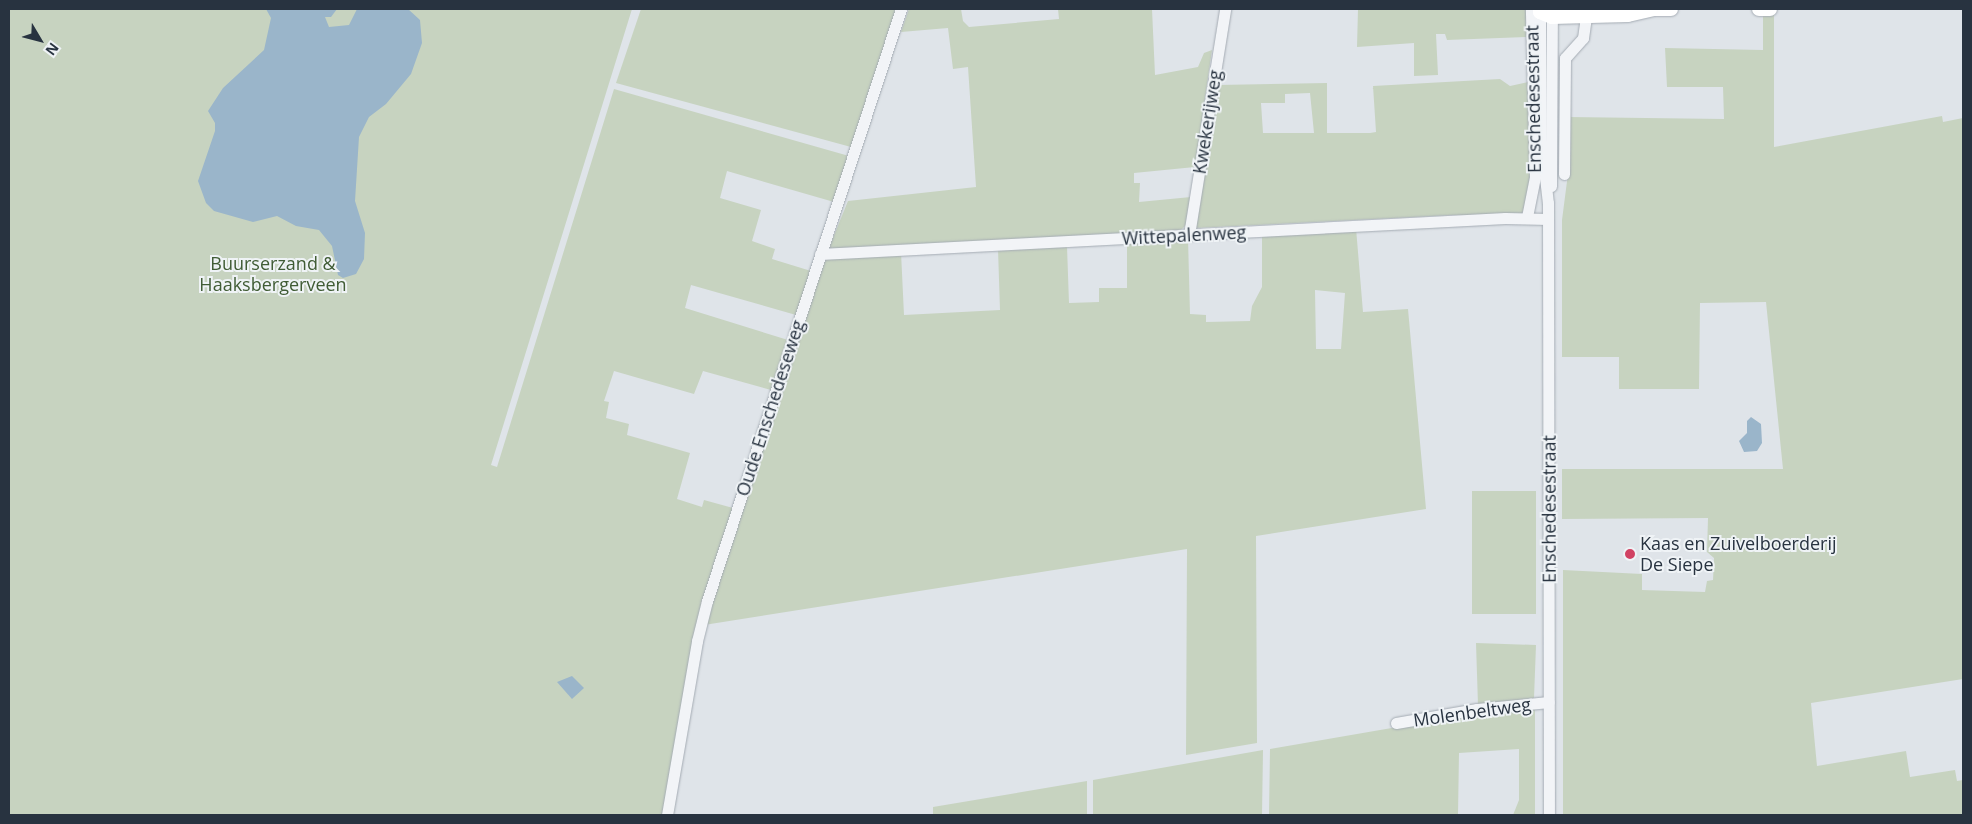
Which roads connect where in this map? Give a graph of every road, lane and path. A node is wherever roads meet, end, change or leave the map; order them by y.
1 (901, 9) edge
2 (1225, 9) edge
3 (1650, 9) edge
4 (1655, 9) edge
5 (1671, 9) edge
6 (1759, 9) edge
7 (1770, 9) edge
8 (1544, 11) edge
9 (1587, 12) edge
10 (1564, 174) dead end
11 (1527, 217) junction
12 (1548, 219) junction
13 (1189, 235) junction
14 (820, 254) junction
15 (1549, 702) junction
16 (1396, 723) dead end
17 (667, 815) edge
18 (1549, 815) edge

1 - 14 street, Oude Enschedeseweg
2 - 13 street, Kwekerijweg
3 - 4 main road
4 - 5 main road
4 - 9 main road
6 - 7 main road
8 - 9 main road
8 - 11 street, Enschedesestraat
8 - 12 street, Enschedesestraat
9 - 10 street, Enschedesestraat
11 - 12 street, Wittepalenweg
11 - 13 street, Wittepalenweg
12 - 15 street, Enschedesestraat
13 - 14 street, Wittepalenweg
14 - 17 street, Oude Enschedeseweg
15 - 16 street, Molenbeltweg
15 - 18 street, Enschedesestraat

